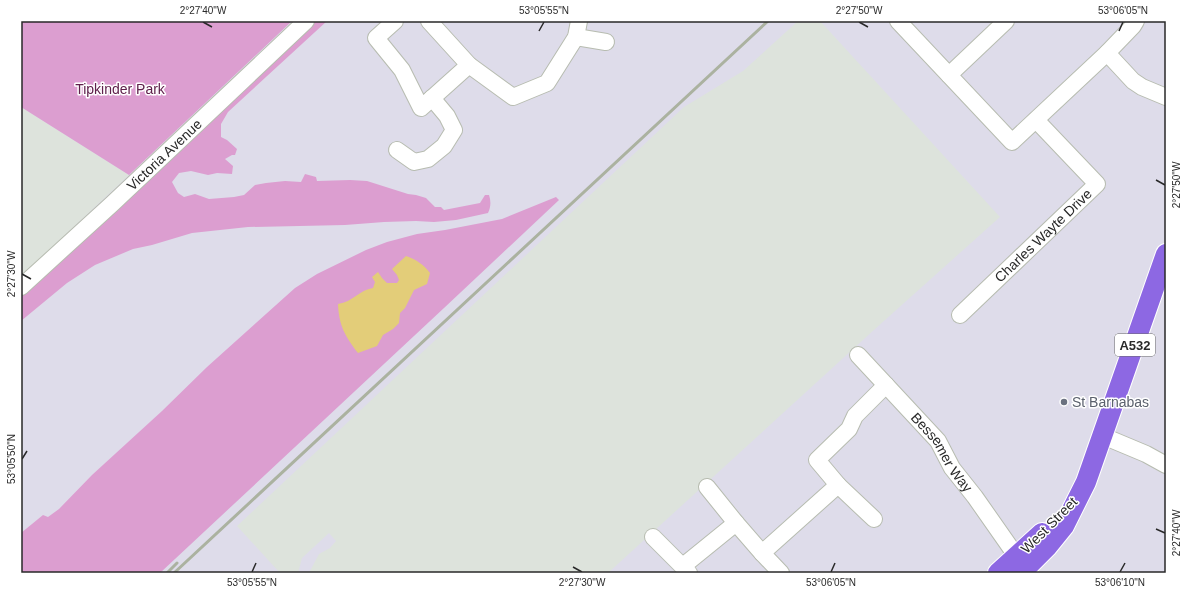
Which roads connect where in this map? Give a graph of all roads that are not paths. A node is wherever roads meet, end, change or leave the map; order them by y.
1 (306, 21) edge
2 (395, 21) edge
3 (429, 21) edge
4 (579, 21) edge
5 (898, 21) edge
6 (1006, 21) edge
7 (1136, 21) edge
8 (576, 37) junction
9 (606, 42) dead end
10 (1107, 53) junction
11 (469, 66) junction
12 (949, 75) junction
13 (1166, 97) edge
14 (426, 103) junction
15 (1036, 120) junction
16 (397, 150) dead end
17 (1166, 254) edge
18 (21, 287) edge
19 (960, 314) dead end
20 (858, 355) dead end
21 (886, 385) junction
22 (1103, 436) junction
23 (1166, 465) edge
24 (838, 485) junction
25 (707, 488) dead end
26 (874, 519) dead end
27 (736, 524) junction
28 (653, 537) dead end
29 (762, 553) junction
30 (1016, 569) edge
31 (686, 570) edge
32 (781, 573) edge

1 - 18 street, Victoria Avenue
2 - 14 street
3 - 11 street
4 - 8 street
5 - 12 street
6 - 12 street
7 - 10 street
8 - 9 street
8 - 11 street
10 - 13 street
10 - 15 street
11 - 14 street
12 - 15 street
14 - 16 street
15 - 19 street, Charles Wayte Drive
17 - 22 main road, West Street / A532
20 - 21 street, Bessemer Way
21 - 24 street
21 - 30 street, Bessemer Way
22 - 23 street
22 - 30 main road, West Street / A532
24 - 26 street
24 - 29 street
25 - 27 street
27 - 29 street
27 - 31 street
28 - 31 street
29 - 32 street

